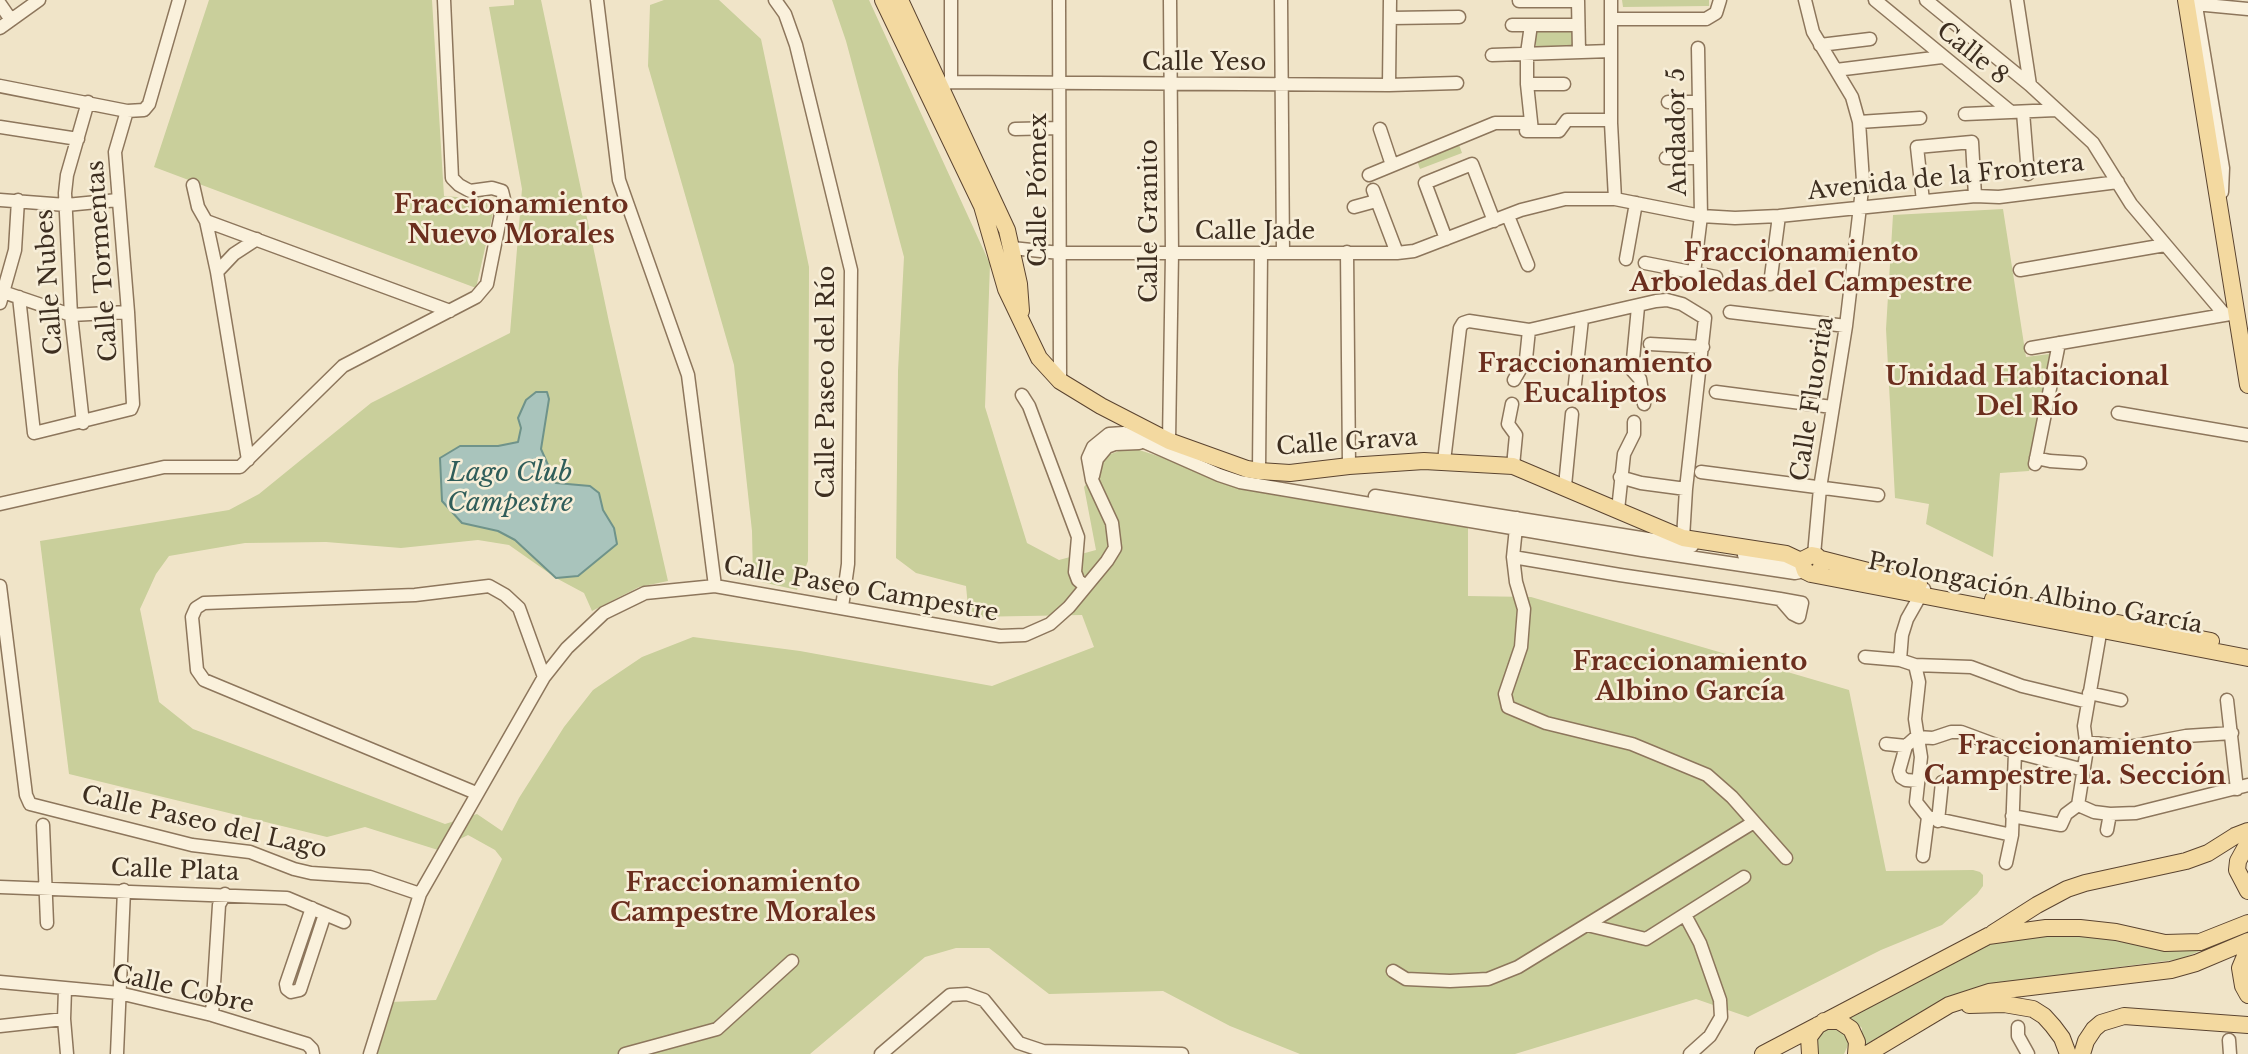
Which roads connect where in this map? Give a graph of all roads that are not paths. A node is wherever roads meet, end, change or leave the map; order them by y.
1 (39, 0) edge
2 (178, 0) edge
3 (444, 0) edge
4 (597, 0) edge
5 (775, 0) edge
6 (883, 0) edge
7 (900, 0) edge
8 (951, 0) edge
9 (1059, 0) edge
10 (1170, 0) edge
11 (1282, 0) edge
12 (1390, 0) edge
13 (1611, 0) edge
14 (1720, 0) edge
15 (1805, 0) edge
16 (1875, 0) edge
17 (1926, 0) edge
18 (2017, 0) edge
19 (1519, 1) edge
20 (1572, 1) edge
21 (2190, 1) edge
22 (0, 4) edge
23 (2248, 9) edge
24 (1459, 17) dead end
25 (1391, 18) junction
26 (1611, 19) junction
27 (11, 20) junction
28 (1512, 25) dead end
29 (1531, 25) junction
30 (1578, 25) junction
31 (0, 28) edge
32 (1870, 38) dead end
33 (1819, 45) junction
34 (1698, 48) dead end
35 (1579, 51) junction
36 (1611, 51) junction
37 (1527, 53) junction
38 (1492, 55) dead end
39 (1942, 57) junction
40 (1836, 70) junction
41 (1060, 83) junction
42 (1170, 83) junction
43 (1457, 83) dead end
44 (945, 84) junction
45 (1280, 84) junction
46 (1527, 84) junction
47 (1564, 84) dead end
48 (2030, 85) junction
49 (0, 86) edge
50 (1389, 86) junction
51 (88, 102) junction
52 (1668, 102) dead end
53 (1699, 102) junction
54 (2056, 110) junction
55 (127, 111) junction
56 (2017, 112) junction
57 (1965, 114) dead end
58 (1920, 118) dead end
59 (1611, 120) junction
60 (1859, 122) junction
61 (0, 127) edge
62 (1532, 127) junction
63 (1059, 128) junction
64 (1015, 129) dead end
65 (1380, 129) dead end
66 (1518, 131) dead end
67 (78, 139) junction
68 (1666, 158) dead end
69 (1700, 158) junction
70 (1392, 165) junction
71 (2028, 174) dead end
72 (1369, 176) dead end
73 (2118, 182) junction
74 (193, 185) dead end
75 (1975, 196) junction
76 (2221, 197) junction
77 (1615, 199) junction
78 (0, 200) edge
79 (18, 200) junction
80 (118, 200) junction
81 (1923, 201) junction
82 (1636, 204) junction
83 (66, 205) junction
84 (1861, 207) junction
85 (1354, 208) dead end
86 (1508, 216) junction
87 (1701, 216) junction
88 (1779, 216) junction
89 (206, 221) junction
90 (1494, 221) junction
91 (257, 239) junction
92 (1446, 239) junction
93 (2165, 246) junction
94 (1012, 248) junction
95 (1414, 251) joint
96 (1347, 252) junction
97 (1060, 253) junction
98 (1172, 253) junction
99 (1261, 253) junction
100 (1283, 253) junction
101 (1397, 253) junction
102 (1626, 259) dead end
103 (1645, 263) dead end
104 (1528, 265) dead end
105 (2021, 270) dead end
106 (217, 272) junction
107 (1693, 273) junction
108 (1716, 277) dead end
109 (1770, 284) dead end
110 (1, 296) edge
111 (19, 298) junction
112 (1638, 307) junction
113 (450, 311) junction
114 (128, 312) junction
115 (1730, 312) dead end
116 (2231, 314) junction
117 (71, 315) junction
118 (1583, 319) junction
119 (1023, 324) junction
120 (1846, 327) junction
121 (1529, 330) junction
122 (2059, 343) junction
123 (1650, 344) dead end
124 (2248, 346) edge
125 (1703, 347) junction
126 (2031, 348) dead end
127 (1514, 380) dead end
128 (1060, 381) junction
129 (2248, 385) edge
130 (1716, 392) dead end
131 (1574, 393) dead end
132 (1022, 395) dead end
133 (1512, 404) dead end
134 (1643, 404) dead end
135 (1832, 407) junction
136 (2118, 413) dead end
137 (1572, 414) dead end
138 (1634, 422) dead end
139 (83, 423) junction
140 (2248, 435) edge
141 (1169, 441) junction
142 (248, 460) junction
143 (1444, 461) junction
144 (2080, 463) dead end
145 (1349, 466) junction
146 (1513, 466) junction
147 (1259, 471) junction
148 (1702, 472) dead end
149 (1620, 477) junction
150 (1565, 486) junction
151 (1820, 488) junction
152 (1686, 489) junction
153 (1878, 495) dead end
154 (0, 504) edge
155 (1618, 510) junction
156 (1516, 523) junction
157 (1683, 541) junction
158 (1513, 557) junction
159 (1810, 563) junction
160 (0, 586) edge
161 (715, 586) junction
162 (1085, 586) junction
163 (1923, 590) junction
164 (1801, 603) dead end
165 (842, 607) junction
166 (2101, 625) junction
167 (2248, 648) edge
168 (1865, 657) dead end
169 (2248, 658) edge
170 (1900, 660) junction
171 (1915, 666) junction
172 (544, 677) junction
173 (2088, 698) junction
174 (2121, 700) dead end
175 (2227, 700) dead end
176 (2232, 733) junction
177 (1916, 737) junction
178 (2085, 742) junction
179 (1886, 744) dead end
180 (1906, 746) junction
181 (2015, 752) junction
182 (2084, 770) junction
183 (1918, 781) junction
184 (1942, 782) dead end
185 (2242, 787) edge
186 (476, 793) junction
187 (2078, 805) junction
188 (2110, 814) junction
189 (2012, 816) junction
190 (1933, 819) junction
191 (1754, 822) junction
192 (43, 825) dead end
193 (2107, 830) dead end
194 (2248, 831) edge
195 (2012, 835) junction
196 (2248, 843) edge
197 (1923, 856) dead end
198 (1786, 858) dead end
199 (2006, 863) dead end
200 (1744, 877) dead end
201 (0, 887) edge
202 (46, 888) junction
203 (124, 890) junction
204 (2248, 891) edge
205 (420, 894) junction
206 (222, 900) junction
207 (312, 908) junction
208 (325, 914) junction
209 (1685, 915) junction
210 (344, 922) dead end
211 (47, 923) dead end
212 (2248, 923) edge
213 (1587, 925) junction
214 (1988, 936) junction
215 (2248, 940) edge
216 (2248, 949) edge
217 (792, 961) dead end
218 (1393, 971) dead end
219 (0, 982) edge
220 (65, 989) junction
221 (119, 993) junction
222 (2248, 995) edge
223 (1949, 1005) junction
224 (212, 1016) junction
225 (64, 1019) junction
226 (1821, 1023) junction
227 (2248, 1025) edge
228 (0, 1026) edge
229 (2018, 1027) dead end
230 (2229, 1040) dead end
231 (312, 1051) edge
232 (67, 1054) edge
233 (117, 1054) edge
234 (370, 1054) edge
235 (625, 1054) edge
236 (881, 1054) edge
237 (1182, 1054) edge
238 (1690, 1054) edge
239 (1763, 1054) edge
240 (1810, 1054) edge
241 (1856, 1054) edge
242 (1867, 1054) edge
243 (2028, 1054) edge
244 (2068, 1054) edge
245 (2082, 1054) edge
246 (2231, 1054) edge

1 - 27 street
2 - 55 street
3 - 113 street
4 - 161 street
5 - 165 street, Calle Paseo del Río
6 - 119 main road, Calle Grava
7 - 44 main road, Calle Grava
8 - 44 street
9 - 41 street, Calle Pómex
10 - 42 street, Calle Granito
11 - 45 street
12 - 25 street
13 - 26 street
14 - 26 street
15 - 33 street, Calle Fluorita
16 - 39 street, Calle 8
17 - 48 street
18 - 48 street
19 - 20 street
20 - 30 street
21 - 23 street
21 - 76 main road
22 - 27 street
24 - 25 street
25 - 50 street
26 - 36 street
27 - 31 street
28 - 29 street
29 - 30 street
29 - 37 street
30 - 35 street
32 - 33 street
33 - 40 street, Calle Fluorita
34 - 53 street, Andador 5
35 - 36 street
35 - 37 street
36 - 59 street
37 - 38 street
37 - 46 street
39 - 40 street
39 - 56 street, Calle 8
40 - 60 street, Calle Fluorita
41 - 42 street, Calle Yeso
41 - 44 street, Calle Yeso
41 - 63 street, Calle Pómex
42 - 45 street, Calle Yeso
42 - 98 street, Calle Granito
43 - 50 street, Calle Yeso
44 - 94 main road, Calle Grava
45 - 50 street, Calle Yeso
45 - 100 street
46 - 47 street
46 - 62 street
48 - 54 street
49 - 51 street
51 - 55 street
51 - 67 street, Calle Nubes
52 - 53 street
53 - 69 street, Andador 5
54 - 56 street
54 - 73 street
55 - 80 street, Calle Tormentas
56 - 57 street
56 - 71 street
58 - 60 street
59 - 62 street
59 - 77 street
60 - 84 street, Calle Fluorita
61 - 67 street
62 - 66 street
62 - 70 street
63 - 64 street
63 - 97 street, Calle Pómex
65 - 70 street
67 - 83 street, Calle Nubes
68 - 69 street
69 - 87 street, Andador 5
70 - 72 street
73 - 75 street, Avenida de la Frontera
73 - 93 street
74 - 89 street
75 - 81 street, Avenida de la Frontera
75 - 81 street
76 - 116 main road
76 - 124 main road
77 - 82 street, Avenida de la Frontera
77 - 86 street, Avenida de la Frontera
78 - 79 street
79 - 83 street
79 - 110 street
80 - 83 street
80 - 114 street, Calle Tormentas
81 - 84 street, Avenida de la Frontera
82 - 87 street, Avenida de la Frontera
82 - 102 street
83 - 117 street, Calle Nubes
84 - 88 street, Avenida de la Frontera
84 - 120 street, Calle Fluorita
85 - 101 street
86 - 90 street, Avenida de la Frontera
86 - 104 street
87 - 88 street, Avenida de la Frontera
87 - 107 street, Andador 5
88 - 109 street, Avenida de la Frontera
89 - 91 street
89 - 106 street
90 - 92 street, Avenida de la Frontera
90 - 92 street
91 - 106 street
91 - 113 street
92 - 95 street, Avenida de la Frontera
93 - 105 street
93 - 116 street
94 - 97 street, Calle Jade
94 - 119 main road, Calle Grava
95 - 101 street, Calle Jade
96 - 100 street, Calle Jade
96 - 101 street, Calle Jade
96 - 145 street
97 - 98 street, Calle Jade
97 - 128 street, Calle Pómex
98 - 99 street, Calle Jade
98 - 141 street, Calle Granito
99 - 100 street, Calle Jade
99 - 147 street
103 - 107 street
106 - 142 street
107 - 108 street
110 - 111 street
111 - 117 street
111 - 139 street
112 - 118 street
112 - 125 street
112 - 134 street
113 - 142 street
114 - 117 street
114 - 139 street, Calle Tormentas
115 - 120 street
116 - 122 street
116 - 129 main road
117 - 139 street, Calle Nubes
118 - 121 street
118 - 131 street
119 - 128 main road, Calle Grava
120 - 135 street, Calle Fluorita
121 - 127 street
121 - 143 street
122 - 126 street
122 - 144 street
123 - 125 street
125 - 152 street
128 - 141 main road, Calle Grava
130 - 135 street
132 - 162 street
133 - 146 street
135 - 151 street, Calle Fluorita
136 - 140 street
137 - 150 street
138 - 149 street
141 - 147 main road, Calle Grava
142 - 154 street
143 - 145 main road, Calle Grava
143 - 146 main road, Calle Grava
145 - 147 main road, Calle Grava
146 - 150 main road, Calle Grava
148 - 151 street
149 - 152 street
149 - 155 street
150 - 155 main road, Calle Grava
151 - 153 street
151 - 159 street, Calle Fluorita
152 - 157 street
155 - 157 main road, Calle Grava
156 - 157 street, Calle Paseo Campestre
156 - 158 street
156 - 162 street, Calle Paseo Campestre
157 - 159 main road, Calle Grava
157 - 159 street, Calle Paseo Campestre
158 - 164 street
158 - 191 street
159 - 163 main road, Prolongación Albino García
160 - 205 street, Calle Paseo del Lago
161 - 165 street, Calle Paseo Campestre
161 - 172 street, Calle Paseo Campestre
162 - 165 street, Calle Paseo Campestre
163 - 166 main road, Prolongación Albino García
163 - 170 street
166 - 167 main road, Prolongación Albino García
166 - 169 main road, Prolongación Albino García
166 - 173 street
168 - 170 street
170 - 171 street
171 - 173 street
171 - 177 street
172 - 186 street, Calle Paseo Campestre
172 - 186 street
173 - 174 street
173 - 178 street
175 - 176 street
176 - 178 street
176 - 185 street
177 - 180 street
177 - 181 street
177 - 183 street
178 - 182 street
179 - 180 street
180 - 183 street
181 - 182 street
181 - 189 street
182 - 187 street
183 - 190 street
184 - 190 street
185 - 188 street
186 - 205 street, Calle Paseo Campestre
187 - 188 street
187 - 189 street
188 - 193 street
189 - 195 street
190 - 195 street
190 - 197 street
191 - 198 street
191 - 213 street
192 - 202 street
194 - 214 main road
195 - 199 street
196 - 204 main road
200 - 209 street
201 - 202 street, Calle Plata
202 - 203 street, Calle Plata
202 - 211 street
203 - 206 street, Calle Plata
203 - 221 street
205 - 234 street, Calle Paseo Campestre
206 - 207 street, Calle Plata
206 - 224 street
207 - 208 street, Calle Plata
207 - 208 street
208 - 210 street, Calle Plata
209 - 213 street
209 - 238 street
212 - 214 main road
213 - 218 street
214 - 226 main road
215 - 223 main road
216 - 222 main road
217 - 235 street
219 - 220 street, Calle Cobre
220 - 221 street, Calle Cobre
220 - 225 street
221 - 224 street, Calle Cobre
221 - 233 street
223 - 242 main road
223 - 244 main road
224 - 231 street, Calle Cobre
225 - 228 street
225 - 232 street
226 - 239 main road
226 - 240 main road
226 - 241 main road
227 - 245 main road
229 - 243 street
230 - 246 street
236 - 237 street

